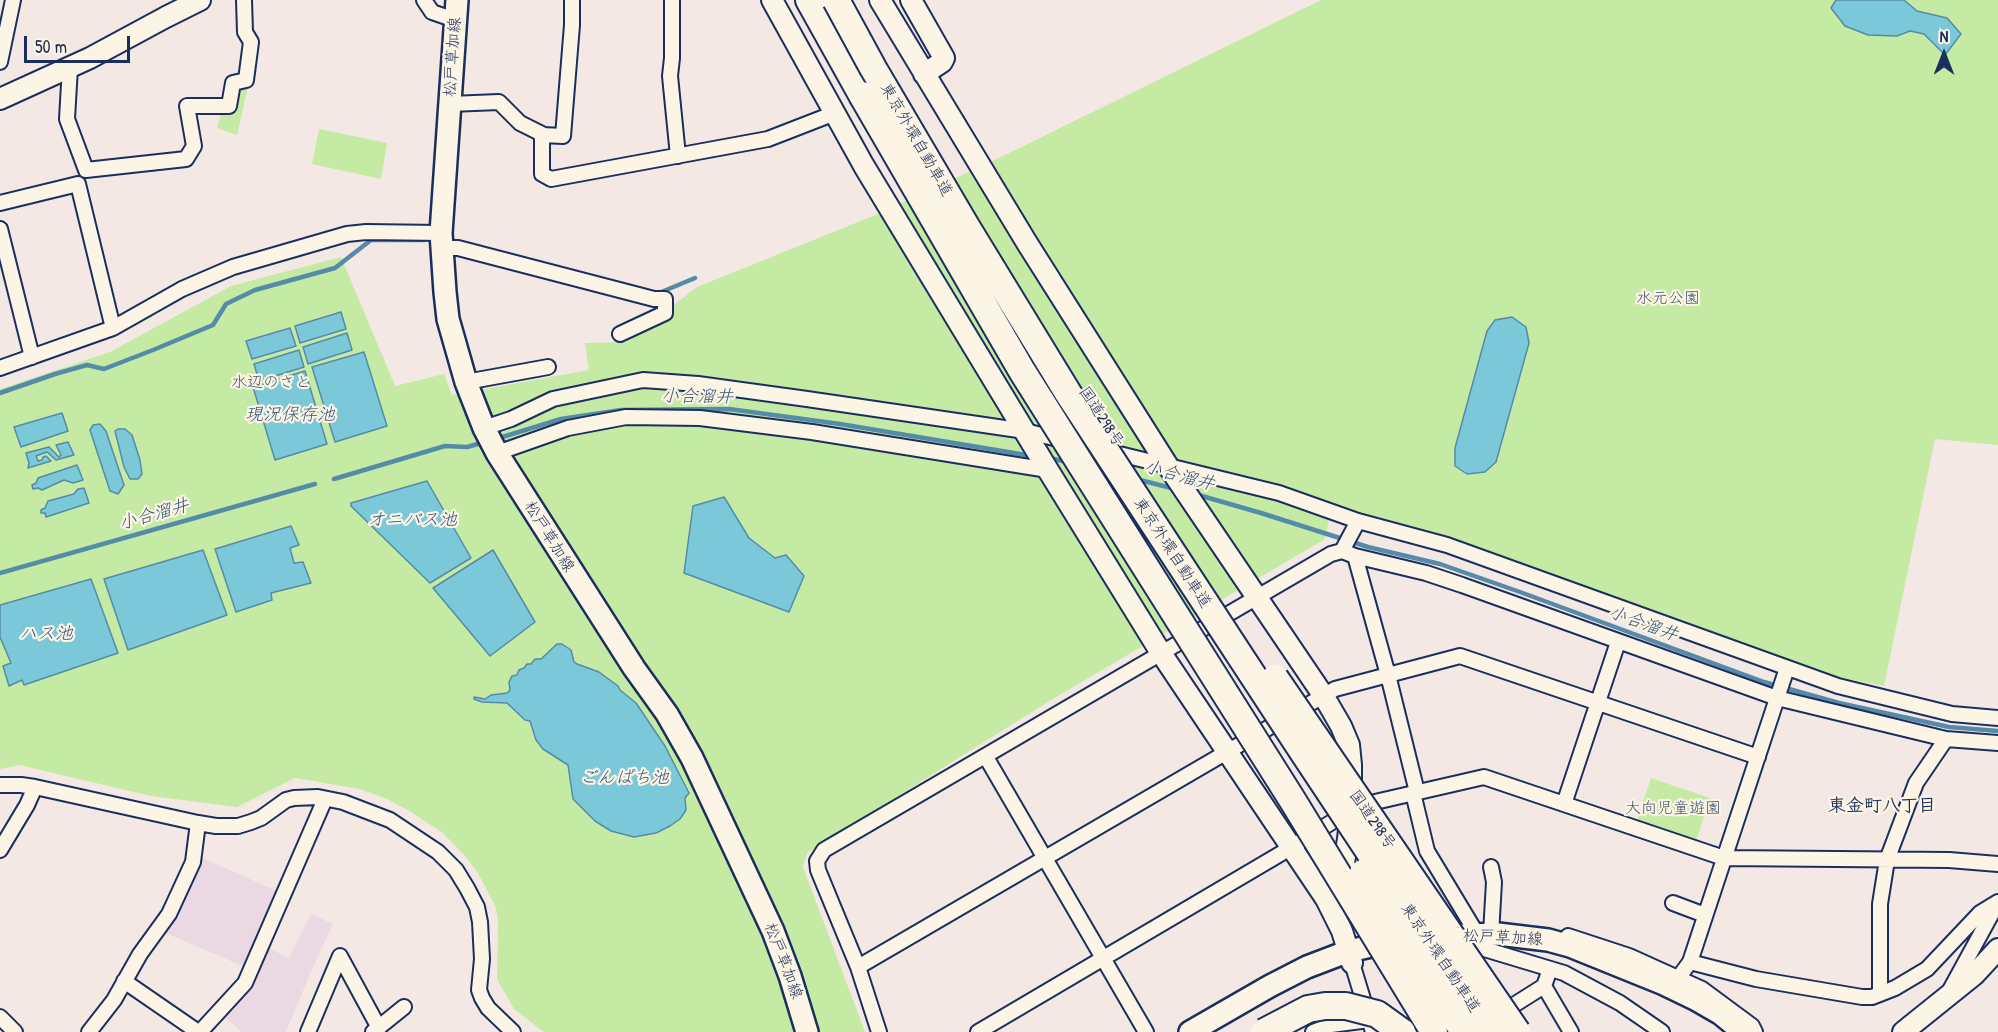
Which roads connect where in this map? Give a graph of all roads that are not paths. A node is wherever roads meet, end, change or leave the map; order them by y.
1 (13, 0) edge
2 (200, 0) edge
3 (244, 0) edge
4 (424, 0) edge
5 (572, 0) edge
6 (672, 0) edge
7 (771, 0) edge
8 (809, 0) edge
9 (824, 0) edge
10 (836, 0) edge
11 (842, 0) edge
12 (880, 0) edge
13 (912, 0) edge
14 (456, 10) edge
15 (0, 62) edge
16 (70, 68) junction
17 (924, 74) junction
18 (0, 99) edge
19 (450, 104) junction
20 (835, 113) junction
21 (544, 135) junction
22 (678, 156) junction
23 (0, 203) edge
24 (0, 229) edge
25 (441, 240) junction
26 (113, 328) junction
27 (620, 334) dead end
28 (32, 357) junction
29 (548, 367) dead end
30 (0, 368) edge
31 (466, 382) junction
32 (1030, 439) junction
33 (490, 441) junction
34 (1047, 469) junction
35 (1174, 474) junction
36 (1358, 521) junction
37 (1349, 554) junction
38 (1257, 597) junction
39 (1618, 642) junction
40 (1161, 653) junction
41 (1787, 668) junction
42 (1388, 675) junction
43 (1323, 695) junction
44 (1777, 698) junction
45 (1598, 704) junction
46 (1998, 718) edge
47 (1947, 739) junction
48 (1998, 743) edge
49 (1227, 751) junction
50 (986, 757) junction
51 (1758, 757) junction
52 (0, 785) edge
53 (35, 787) junction
54 (1415, 792) junction
55 (325, 799) junction
56 (1564, 804) junction
57 (1351, 810) junction
58 (198, 823) junction
59 (1292, 847) junction
60 (0, 850) edge
61 (1044, 858) junction
62 (1724, 858) junction
63 (1887, 860) junction
64 (1998, 864) edge
65 (1491, 867) dead end
66 (1998, 902) edge
67 (1673, 903) dead end
68 (1334, 914) junction
69 (1705, 915) junction
70 (1484, 937) junction
71 (1998, 950) edge
72 (1350, 957) junction
73 (1104, 959) junction
74 (1690, 962) junction
75 (858, 967) junction
76 (1550, 969) junction
77 (1619, 970) junction
78 (1679, 977) junction
79 (124, 981) junction
80 (1544, 986) junction
81 (1880, 994) junction
82 (1945, 999) junction
83 (404, 1007) dead end
84 (0, 1017) edge
85 (1371, 1026) edge
86 (376, 1030) edge
87 (15, 1032) edge
88 (89, 1032) edge
89 (199, 1032) edge
90 (308, 1032) edge
91 (512, 1032) edge
92 (807, 1032) edge
93 (879, 1032) edge
94 (978, 1032) edge
95 (1146, 1032) edge
96 (1190, 1032) edge
97 (1219, 1032) edge
98 (1264, 1032) edge
99 (1313, 1032) edge
100 (1402, 1032) edge
101 (1434, 1032) edge
102 (1464, 1032) edge
103 (1471, 1032) edge
104 (1489, 1032) edge
105 (1518, 1032) edge
106 (1571, 1032) edge
107 (1662, 1032) edge
108 (1729, 1032) edge
109 (1743, 1032) edge
110 (1755, 1032) edge
111 (1903, 1032) edge

1 - 15 street
2 - 16 street
3 - 16 street
4 - 14 street
5 - 21 street
6 - 22 street
7 - 20 street
8 - 101 highway, bridge
9 - 102 highway, 東京外環自動車道, bridge
10 - 104 highway, 東京外環自動車道, bridge
11 - 105 highway, 国道298号, bridge
12 - 17 street
13 - 17 street
14 - 19 main road, 松戸草加線
16 - 18 street
17 - 35 street
19 - 21 street
19 - 25 main road, 松戸草加線
20 - 22 street
20 - 32 street
21 - 22 street
23 - 26 street
24 - 28 street
25 - 26 street
25 - 27 street
25 - 31 main road, 松戸草加線
26 - 28 street
28 - 30 street
29 - 31 street
31 - 33 main road, 松戸草加線
32 - 33 street
32 - 34 street
32 - 35 street
33 - 34 street
33 - 92 main road, 松戸草加線
34 - 40 street
35 - 36 street
35 - 38 street
36 - 37 street
36 - 41 street
37 - 38 street
37 - 39 street
37 - 42 street
38 - 40 street
38 - 43 street
39 - 44 street
39 - 45 street
40 - 49 street
40 - 50 street
41 - 44 street
41 - 46 street
42 - 43 street
42 - 45 street
42 - 54 street
43 - 49 street
43 - 57 street
44 - 47 street
44 - 51 street
45 - 51 street
45 - 56 street
47 - 48 street
47 - 63 street
49 - 59 street
49 - 61 street
50 - 61 street
50 - 75 street
51 - 62 street
52 - 53 street
53 - 58 street
53 - 60 street
54 - 56 street
54 - 57 street
54 - 70 street
55 - 58 street
55 - 89 street
55 - 91 street
56 - 62 street
57 - 59 street
57 - 68 street
58 - 79 street
59 - 68 street
59 - 73 street
61 - 73 street
61 - 75 street
62 - 63 street
62 - 69 street
63 - 64 street
63 - 81 street
65 - 70 street
66 - 81 street
66 - 82 street
67 - 69 street
68 - 72 street
69 - 74 street
70 - 72 main road, 松戸草加線
70 - 76 street
70 - 77 main road, 松戸草加線
70 - 77 main road, 松戸草加線
70 - 78 street
71 - 82 street
72 - 85 street
72 - 96 main road, 松戸草加線
72 - 97 main road, 松戸草加線
73 - 94 street
73 - 95 street
74 - 78 street
74 - 81 street
75 - 93 street
76 - 80 street
76 - 107 street
77 - 108 main road, 松戸草加線
77 - 109 main road, 松戸草加線
78 - 110 street
79 - 88 street
79 - 89 street
80 - 103 street
80 - 106 street
82 - 111 street
83 - 86 street
84 - 87 street
85 - 99 street
86 - 90 street
98 - 100 highway, bridge

